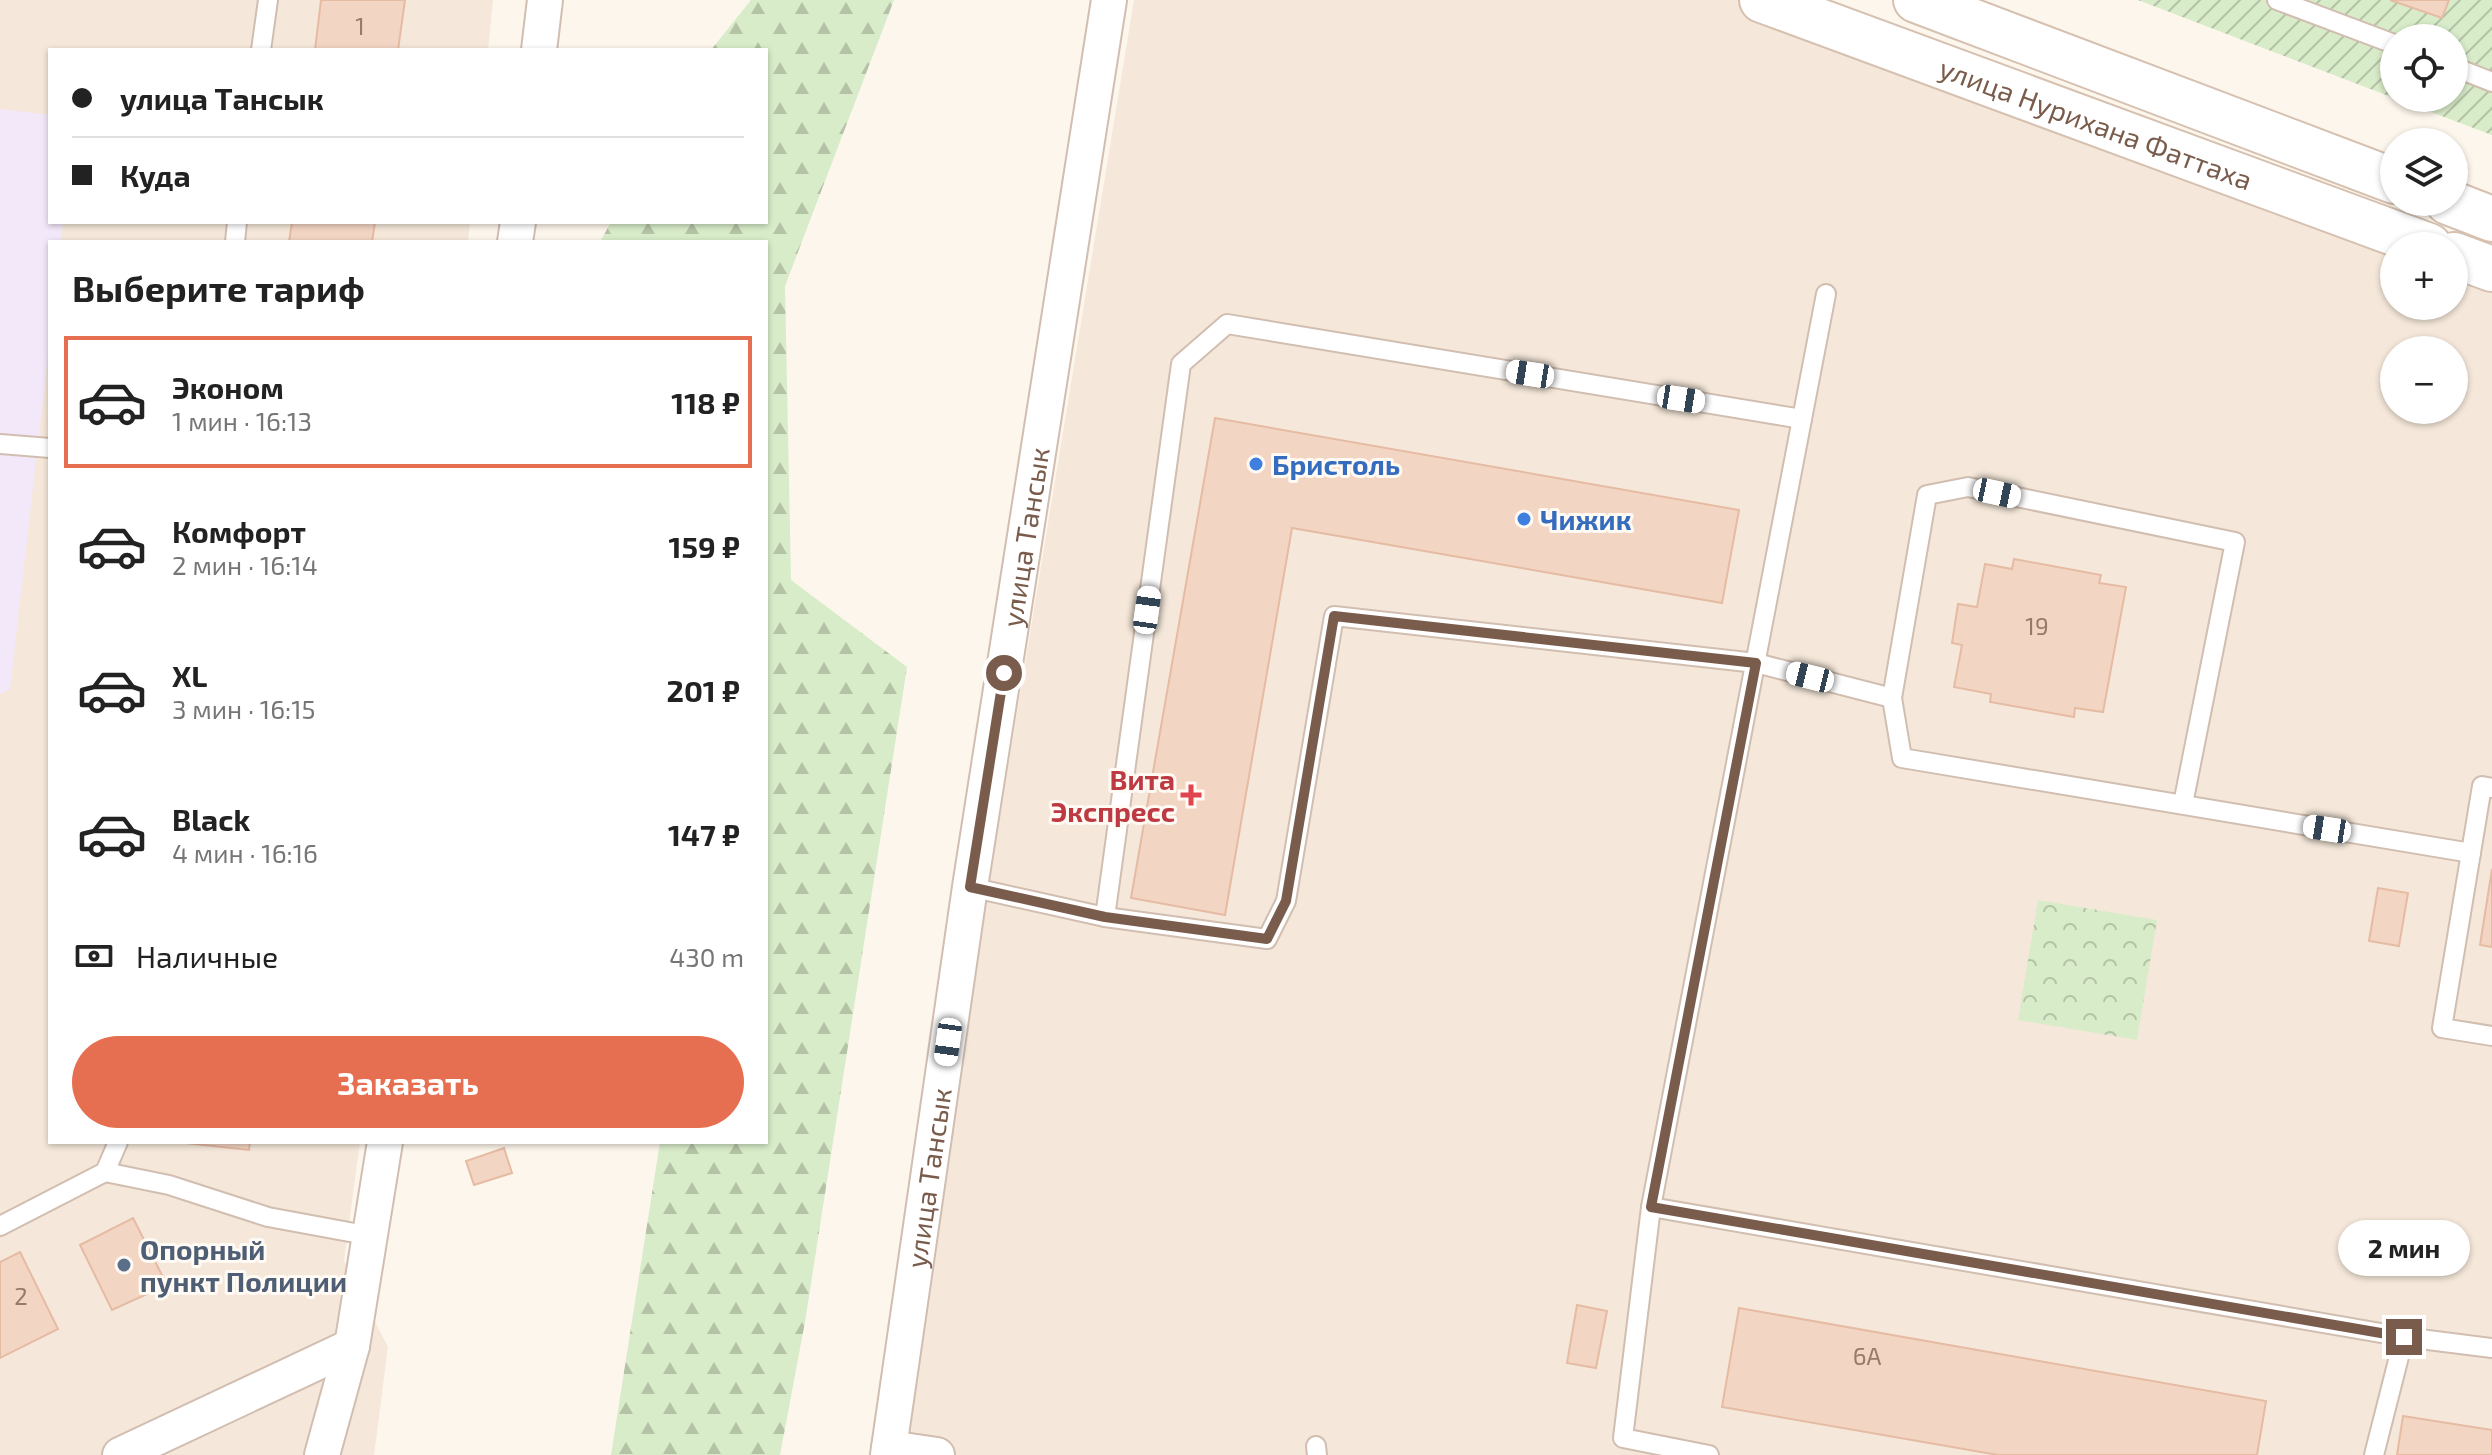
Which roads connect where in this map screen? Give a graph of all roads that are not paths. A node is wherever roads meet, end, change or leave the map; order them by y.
1 (268, 0) edge
2 (545, 0) edge
3 (1109, 0) edge
4 (1762, 0) edge
5 (1916, 0) edge
6 (2277, 0) edge
7 (2380, 39) edge
8 (261, 48) edge
9 (539, 48) edge
10 (2468, 73) edge
11 (2492, 82) edge
12 (2380, 176) edge
13 (2468, 210) edge
14 (2492, 219) edge
15 (2391, 232) edge
16 (2468, 260) edge
17 (2492, 269) edge
18 (1826, 294) dead end
19 (1802, 419) junction
20 (0, 444) edge
21 (48, 448) edge
22 (1756, 663) junction
23 (1892, 698) junction
24 (2492, 788) edge
25 (2183, 804) junction
26 (2471, 853) junction
27 (970, 887) junction
28 (1105, 917) junction
29 (2492, 1036) edge
30 (117, 1144) edge
31 (385, 1144) edge
32 (105, 1172) junction
33 (1651, 1207) junction
34 (0, 1226) edge
35 (371, 1236) junction
36 (2404, 1337) junction
37 (352, 1346) junction
38 (2492, 1348) edge
39 (1622, 1446) edge
40 (888, 1451) edge
41 (120, 1455) edge
42 (322, 1455) edge
43 (937, 1455) edge
44 (1709, 1455) edge
45 (2374, 1455) edge

1 - 8 lane
2 - 9 street
3 - 27 street, улица Тансык
4 - 15 street, улица Нурихана Фаттаха
5 - 12 street, улица Нурихана Фаттаха
6 - 7 lane
10 - 11 lane
13 - 14 street
16 - 17 street
18 - 19 lane
19 - 22 lane
19 - 28 lane
20 - 21 lane
22 - 23 lane
22 - 28 lane
22 - 33 lane
23 - 25 lane
23 - 25 lane
24 - 26 lane
25 - 26 lane
26 - 29 lane
27 - 28 lane
27 - 40 street, улица Тансык
30 - 32 lane
31 - 35 street
32 - 34 lane
32 - 35 lane
33 - 36 lane
33 - 39 lane
35 - 37 street
36 - 38 lane
36 - 45 lane
37 - 41 street
37 - 42 street
39 - 44 lane
40 - 43 street

